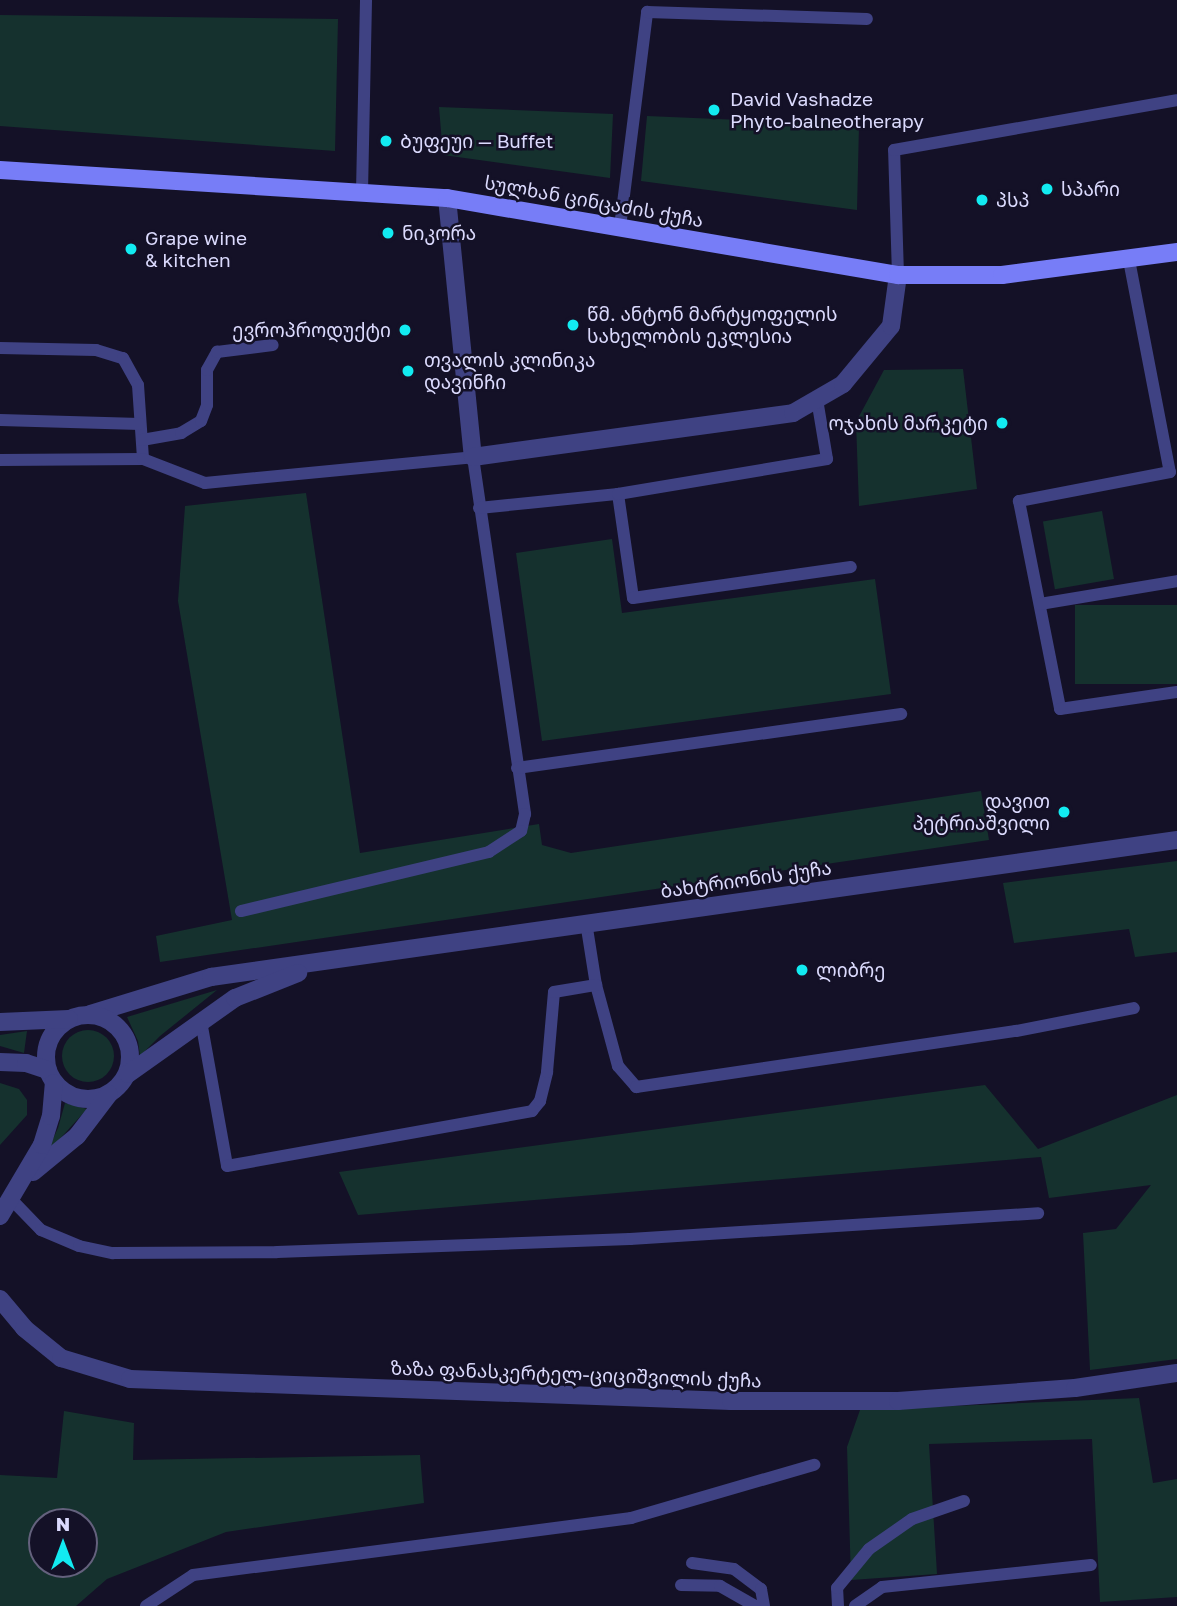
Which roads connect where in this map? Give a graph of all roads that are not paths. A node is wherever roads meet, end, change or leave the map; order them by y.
1 (366, 0) edge
2 (867, 19) dead end
3 (1177, 100) edge
4 (0, 170) edge
5 (362, 192) junction
6 (447, 198) junction
7 (620, 227) junction
8 (1177, 252) edge
9 (1129, 260) junction
10 (898, 275) junction
11 (273, 345) dead end
12 (0, 348) edge
13 (817, 399) junction
14 (0, 420) edge
15 (140, 424) junction
16 (142, 440) junction
17 (473, 457) junction
18 (143, 459) junction
19 (0, 460) edge
20 (1174, 471) edge
21 (618, 494) junction
22 (479, 508) junction
23 (851, 566) dead end
24 (1177, 582) edge
25 (1040, 604) junction
26 (1177, 692) edge
27 (901, 714) dead end
28 (517, 768) junction
29 (1177, 840) edge
30 (241, 911) dead end
31 (586, 922) junction
32 (322, 964) junction
33 (596, 985) junction
34 (1134, 1008) dead end
35 (90, 1014) junction
36 (69, 1019) junction
37 (201, 1021) junction
38 (0, 1022) edge
39 (0, 1062) edge
40 (128, 1074) junction
41 (51, 1076) junction
42 (108, 1094) junction
43 (25, 1179) junction
44 (10, 1198) junction
45 (1038, 1213) dead end
46 (0, 1216) edge
47 (0, 1299) edge
48 (1177, 1373) edge
49 (814, 1465) dead end
50 (964, 1501) dead end
51 (692, 1563) dead end
52 (1091, 1565) dead end
53 (681, 1585) dead end
54 (146, 1606) edge
55 (755, 1606) edge
56 (764, 1606) edge
57 (838, 1606) edge
58 (855, 1606) edge

1 - 5 lane
2 - 7 lane
3 - 10 lane
4 - 5 main road, სულხან ცინცაძის ქუჩა
5 - 6 main road, სულხან ცინცაძის ქუჩა
6 - 7 main road, სულხან ცინცაძის ქუჩა
6 - 17 street
7 - 10 main road, სულხან ცინცაძის ქუჩა
8 - 9 main road, სულხან ცინცაძის ქუჩა
9 - 10 main road, სულხან ცინცაძის ქუჩა
9 - 20 lane
10 - 13 street
11 - 16 lane
12 - 15 lane
13 - 17 street
13 - 21 lane
14 - 15 lane
15 - 16 lane
16 - 18 lane
17 - 18 lane
17 - 22 lane
18 - 19 lane
20 - 25 lane
21 - 22 lane
21 - 23 lane
22 - 28 lane
24 - 25 lane
25 - 26 lane
27 - 28 lane
28 - 30 lane
29 - 31 street, ბახტრიონის ქუჩა
31 - 32 street, ბახტრიონის ქუჩა
31 - 33 lane
32 - 35 street, ბახტრიონის ქუჩა
32 - 37 street, ბახტრიონის ქუჩა
33 - 34 lane
33 - 37 lane
35 - 36 street
35 - 40 street
36 - 38 street
36 - 41 street
37 - 40 street, ბახტრიონის ქუჩა
39 - 41 street
40 - 42 street
41 - 42 street
41 - 43 street
42 - 43 street
43 - 44 street
44 - 45 lane
44 - 46 street
47 - 48 street, ზაზა ფანასკერტელ-ციციშვილის ქუჩა
49 - 54 lane
50 - 57 lane
51 - 56 lane
52 - 58 lane
53 - 55 lane

